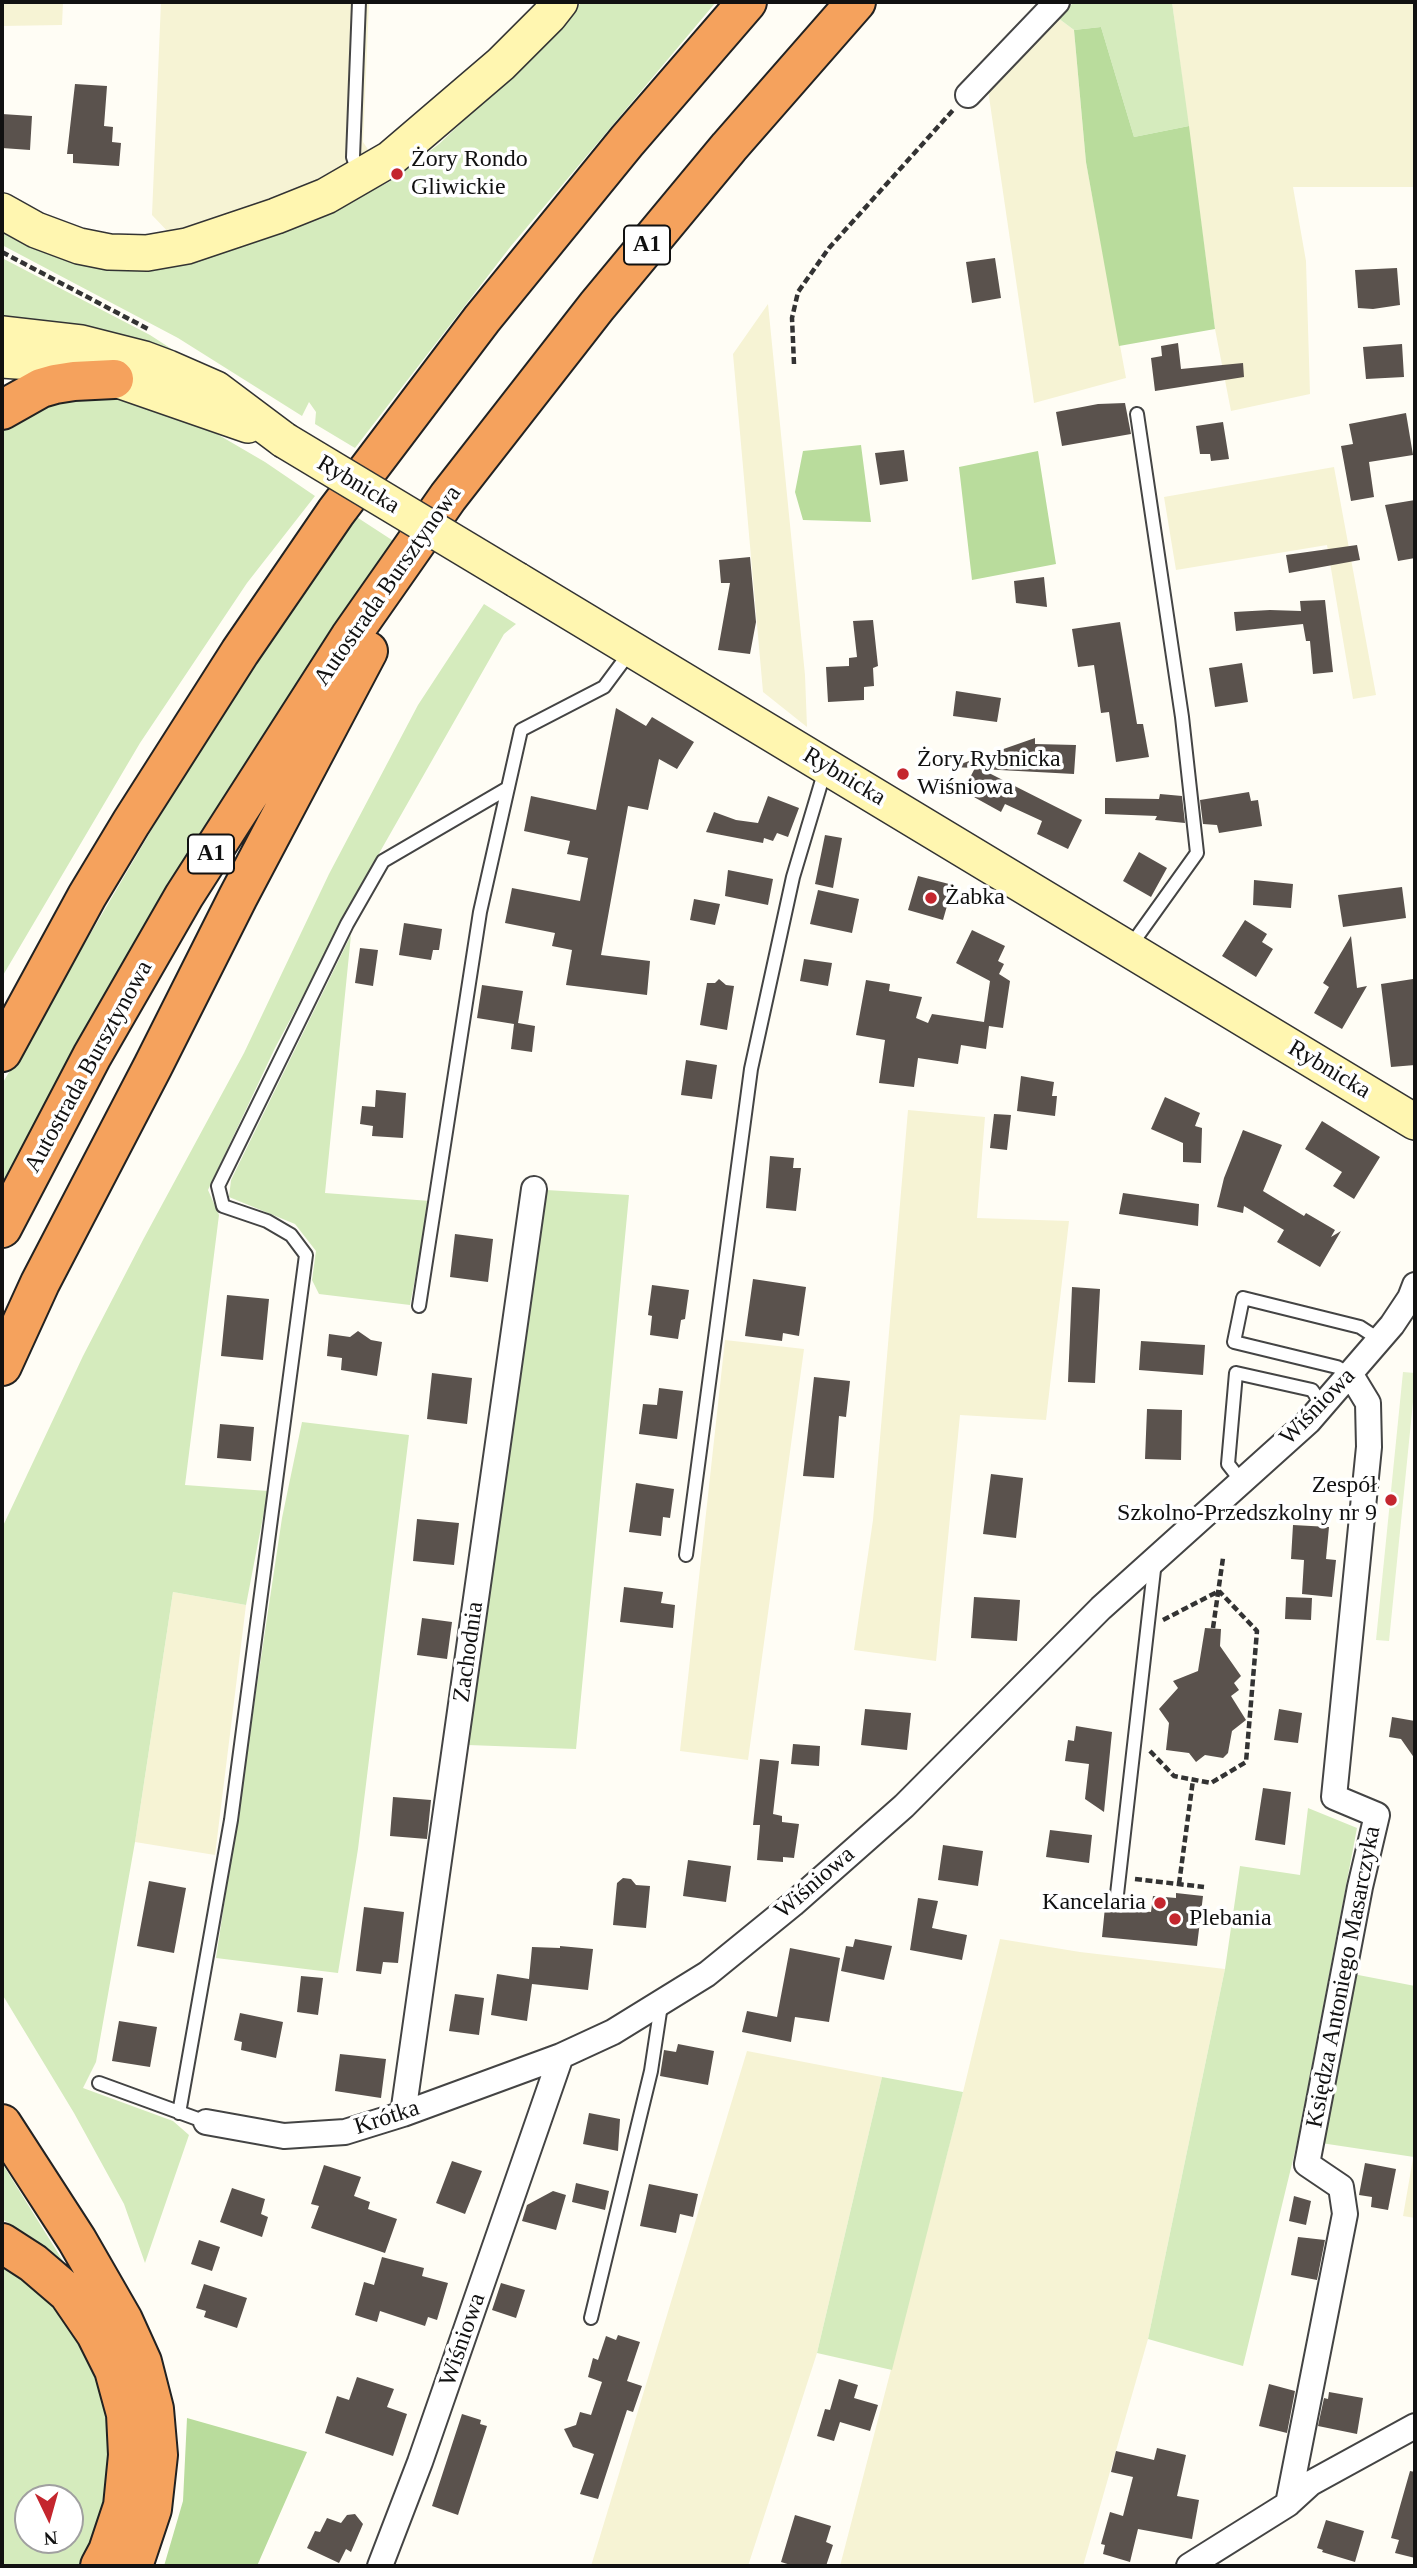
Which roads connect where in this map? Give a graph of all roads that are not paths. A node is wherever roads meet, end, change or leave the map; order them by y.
1 (359, 2) edge
2 (560, 2) edge
3 (747, 2) edge
4 (856, 2) edge
5 (1057, 2) edge
6 (968, 95) road end
7 (360, 178) junction
8 (2, 211) edge
9 (2, 334) edge
10 (2, 360) edge
11 (114, 379) junction
12 (2, 410) edge
13 (1137, 414) dead end
14 (278, 437) junction
15 (448, 497) junction
16 (632, 649) junction
17 (826, 767) junction
18 (508, 788) junction
19 (87, 897) junction
20 (1129, 948) junction
21 (2, 1008) edge
22 (2, 1052) edge
23 (1415, 1122) edge
24 (534, 1189) dead end
25 (2, 1227) edge
26 (1415, 1285) edge
27 (419, 1306) dead end
28 (1380, 1340) junction
29 (2, 1366) edge
30 (1351, 1376) junction
31 (1322, 1406) junction
32 (1242, 1482) junction
33 (686, 1555) dead end
34 (1155, 1557) junction
35 (1116, 1903) dead end
36 (661, 2002) junction
37 (561, 2056) junction
38 (99, 2083) dead end
39 (179, 2113) junction
40 (403, 2114) junction
41 (206, 2122) joint
42 (2, 2124) edge
43 (2, 2244) edge
44 (591, 2318) dead end
45 (1415, 2426) edge
46 (1288, 2504) junction
47 (1208, 2560) edge
48 (100, 2566) edge
49 (133, 2566) edge
50 (380, 2566) edge
51 (1189, 2566) edge

1 - 7 lane
2 - 7 street
3 - 19 highway
4 - 15 highway, Autostrada Bursztynowa / A1
5 - 6 street
7 - 8 street
9 - 14 street, Rybnicka
10 - 11 street, Rybnicka
11 - 12 highway
11 - 14 street, Rybnicka
13 - 20 lane
14 - 16 street, Rybnicka, bridge
15 - 25 highway, Autostrada Bursztynowa / A1
15 - 29 highway
16 - 17 street, Rybnicka
16 - 18 lane
17 - 20 street, Rybnicka
17 - 33 lane
18 - 27 lane
18 - 39 lane
19 - 21 highway
19 - 22 highway
20 - 23 street, Rybnicka
24 - 40 street, Zachodnia
26 - 28 street, Wiśniowa
28 - 30 street, Wiśniowa
28 - 30 lane
30 - 31 street, Wiśniowa
30 - 46 street, Księdza Antoniego Masarczyka
31 - 32 street, Wiśniowa
31 - 32 lane
32 - 34 street, Wiśniowa
34 - 35 lane
34 - 36 street, Wiśniowa
36 - 37 street, Wiśniowa
36 - 44 lane
37 - 40 street, Krótka
37 - 50 street, Wiśniowa
38 - 39 lane
39 - 41 lane
40 - 41 street, Krótka
42 - 49 highway
43 - 48 highway
45 - 46 street
46 - 47 street
47 - 51 street

